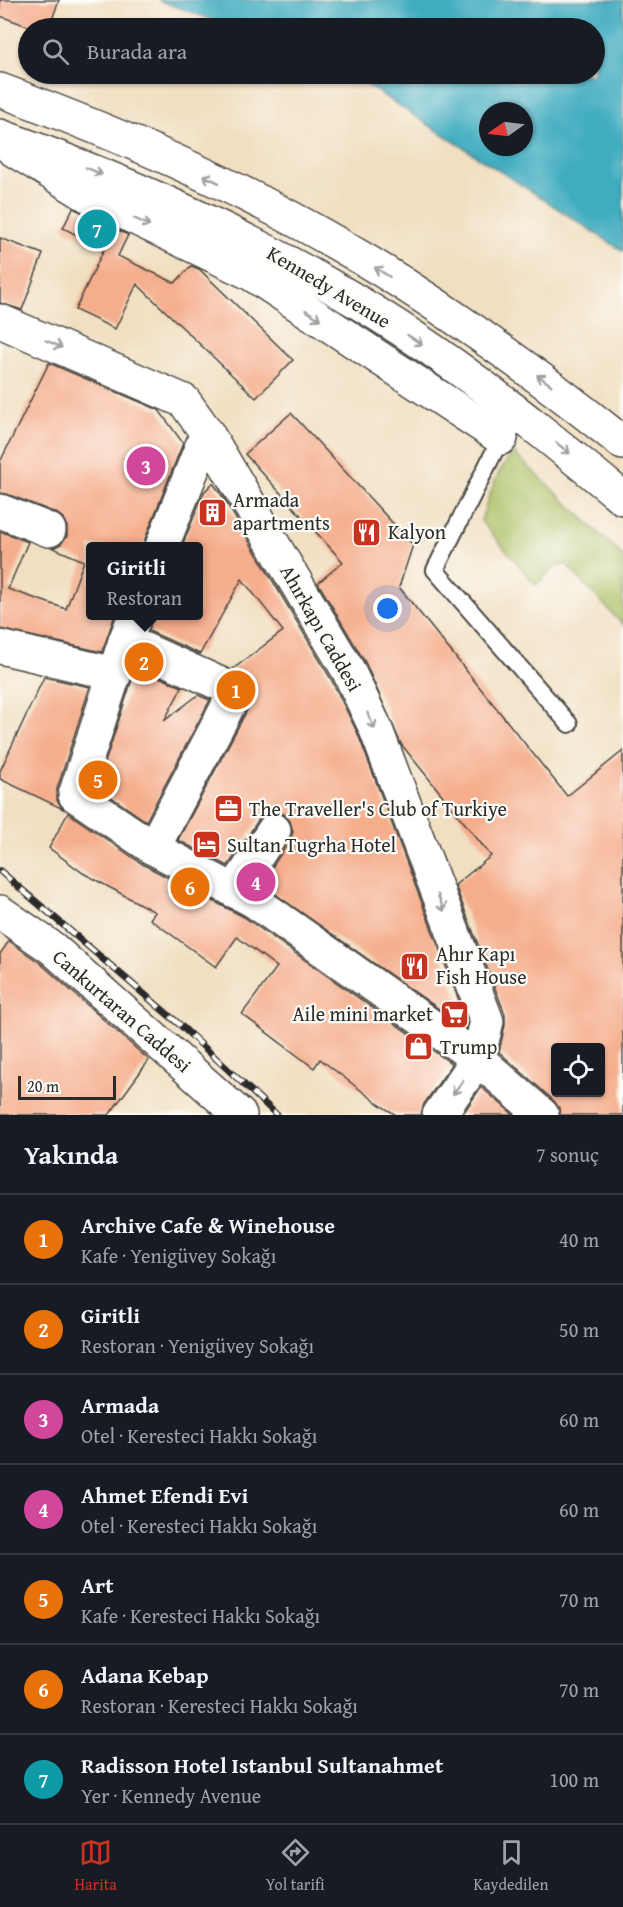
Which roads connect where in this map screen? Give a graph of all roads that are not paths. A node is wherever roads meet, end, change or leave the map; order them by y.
1 (0, 90) edge
2 (0, 105) edge
3 (68, 116) junction
4 (0, 136) edge
5 (0, 142) edge
6 (0, 321) edge
7 (509, 425) junction
8 (207, 433) junction
9 (623, 443) edge
10 (623, 457) edge
11 (623, 498) edge
12 (0, 511) edge
13 (49, 530) dead end
14 (164, 542) edge
15 (130, 628) edge
16 (0, 647) edge
17 (115, 674) junction
18 (569, 724) dead end
19 (274, 830) dead end
20 (153, 848) junction
21 (234, 891) junction
22 (0, 913) edge
23 (478, 1059) junction
24 (240, 1115) edge
25 (439, 1115) edge
26 (542, 1115) edge

1 - 3 street, Kennedy Avenue
2 - 3 street
9 -> 3 street, Kennedy Avenue
4 -> 7 street, Kennedy Avenue
5 -> 7 street
6 -> 8 street, Ahırkapı Caddesi
7 - 10 street
7 -> 11 street, Kennedy Avenue
7 - 18 lane
8 - 14 street
8 -> 23 street, Ahırkapı Caddesi
12 - 13 street
15 - 17 street
15 - 20 street
16 - 17 street
17 - 20 street
19 - 21 street
20 - 21 street
21 - 23 street
22 - 24 street, Cankurtaran Caddesi
23 -> 25 street
23 - 26 street

